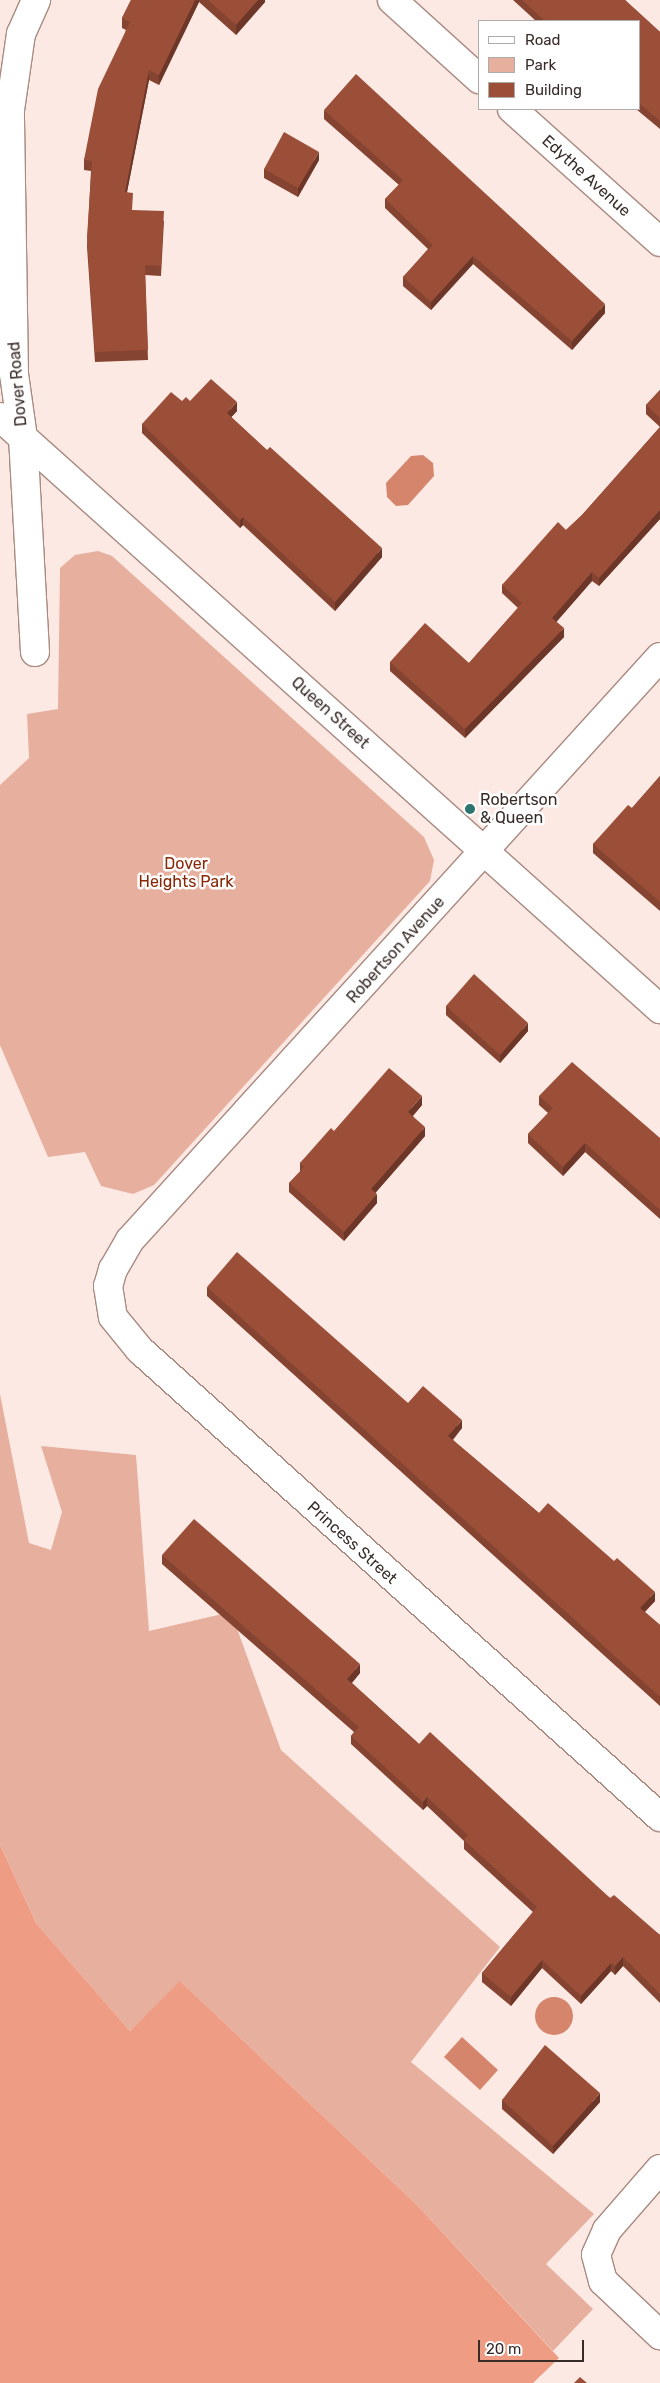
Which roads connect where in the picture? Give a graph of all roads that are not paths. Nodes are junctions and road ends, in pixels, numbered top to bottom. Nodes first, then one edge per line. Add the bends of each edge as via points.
1 (36, 0) edge
2 (392, 0) edge
3 (478, 78) edge
4 (513, 110) edge
5 (660, 242) edge
6 (0, 417) edge
7 (23, 438) junction
8 (35, 652) dead end
9 (660, 657) edge
10 (485, 851) junction
11 (660, 1009) edge
12 (130, 1240) joint
13 (660, 1817) edge
14 (660, 2169) edge
15 (660, 2335) edge

1 - 7 street, Dover Road via 21,34 10,110 14,374
2 - 3 street
4 - 5 street, Edythe Avenue
6 - 7 street, Queen Street
7 - 8 street, Dover Road
7 - 10 street, Queen Street
9 - 10 street, Robertson Avenue
10 - 11 street, Queen Street
10 - 12 street, Robertson Avenue
12 - 13 street, Princess Street via 112,1268 108,1286 113,1317 121,1331 196,1404
14 - 15 street via 606,2230 596,2255 603,2281

